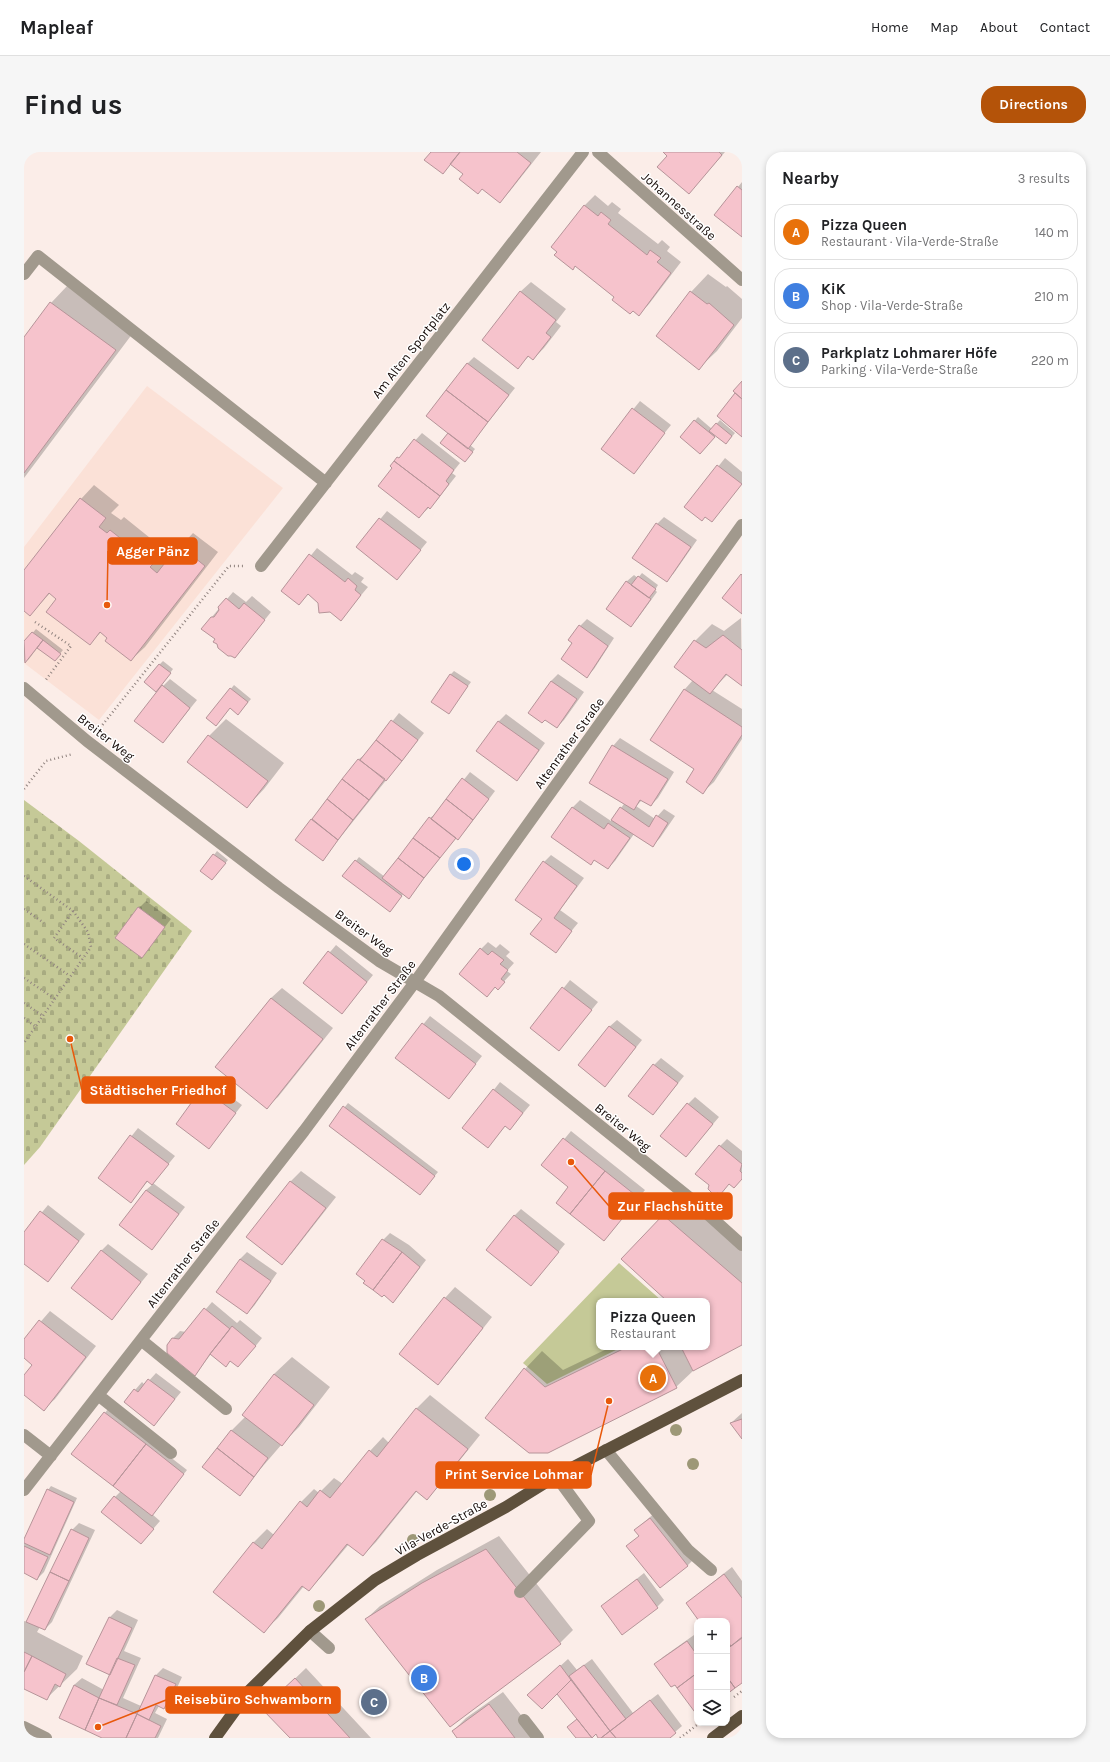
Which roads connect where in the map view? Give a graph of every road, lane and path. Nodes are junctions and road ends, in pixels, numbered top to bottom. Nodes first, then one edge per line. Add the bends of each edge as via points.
1 (583, 152) edge
2 (598, 152) edge
3 (24, 274) edge
4 (742, 280) edge
5 (326, 483) junction
6 (742, 525) edge
7 (261, 566) joint
8 (35, 622) dead end
9 (24, 688) edge
10 (34, 696) junction
11 (87, 741) junction
12 (24, 789) edge
13 (24, 876) edge
14 (24, 909) edge
15 (72, 911) junction
16 (44, 923) dead end
17 (24, 944) edge
18 (83, 958) junction
19 (70, 976) junction
20 (24, 978) edge
21 (415, 982) junction
22 (55, 999) junction
23 (24, 1003) edge
24 (43, 1016) junction
25 (24, 1018) edge
26 (36, 1027) junction
27 (24, 1043) edge
28 (742, 1245) edge
29 (141, 1340) junction
30 (742, 1380) edge
31 (98, 1395) junction
32 (226, 1409) dead end
33 (24, 1435) edge
34 (606, 1450) junction
35 (171, 1453) dead end
36 (51, 1456) junction
37 (556, 1476) junction
38 (24, 1490) edge
39 (711, 1570) dead end
40 (520, 1592) dead end
41 (310, 1631) junction
42 (329, 1648) dead end
43 (742, 1716) edge
44 (524, 1720) dead end
45 (696, 1726) edge
46 (24, 1727) edge
47 (46, 1738) edge
48 (215, 1738) edge
49 (538, 1738) edge
50 (680, 1738) edge
51 (713, 1738) edge

1 - 5 street, Am Alten Sportplatz
2 - 4 street, Johannesstraße
3 - 5 street via 38,256
5 - 7 street, Am Alten Sportplatz
6 - 21 street, Altenrather Straße
7 - 11 path via 229,566 103,726
8 - 10 path via 71,646
9 - 10 street, Breiter Weg
10 - 11 street, Breiter Weg
11 - 12 path via 78,753 46,761
11 - 21 street, Breiter Weg via 373,957
13 - 15 path
14 - 16 path
15 - 18 path via 88,932 91,947
15 - 18 path via 54,938
17 - 19 path
18 - 19 path
19 - 22 path
20 - 22 path
21 - 28 street, Breiter Weg via 439,996 691,1199
21 - 29 street, Altenrather Straße via 304,1131
22 - 24 path
23 - 24 path
24 - 26 path
25 - 26 path
26 - 27 path
29 - 31 street, Altenrather Straße
29 - 32 street
30 - 34 main road, Vila-Verde-Straße
31 - 35 street
31 - 36 street, Altenrather Straße
33 - 36 street
34 - 37 main road, Vila-Verde-Straße
34 - 39 street via 688,1550
36 - 38 street, Altenrather Straße
37 - 40 street via 589,1521
37 - 41 main road, Vila-Verde-Straße via 375,1580
41 - 42 street
41 - 48 main road, Vila-Verde-Straße via 249,1690
43 - 51 main road
44 - 49 street
45 - 50 path
46 - 47 street

